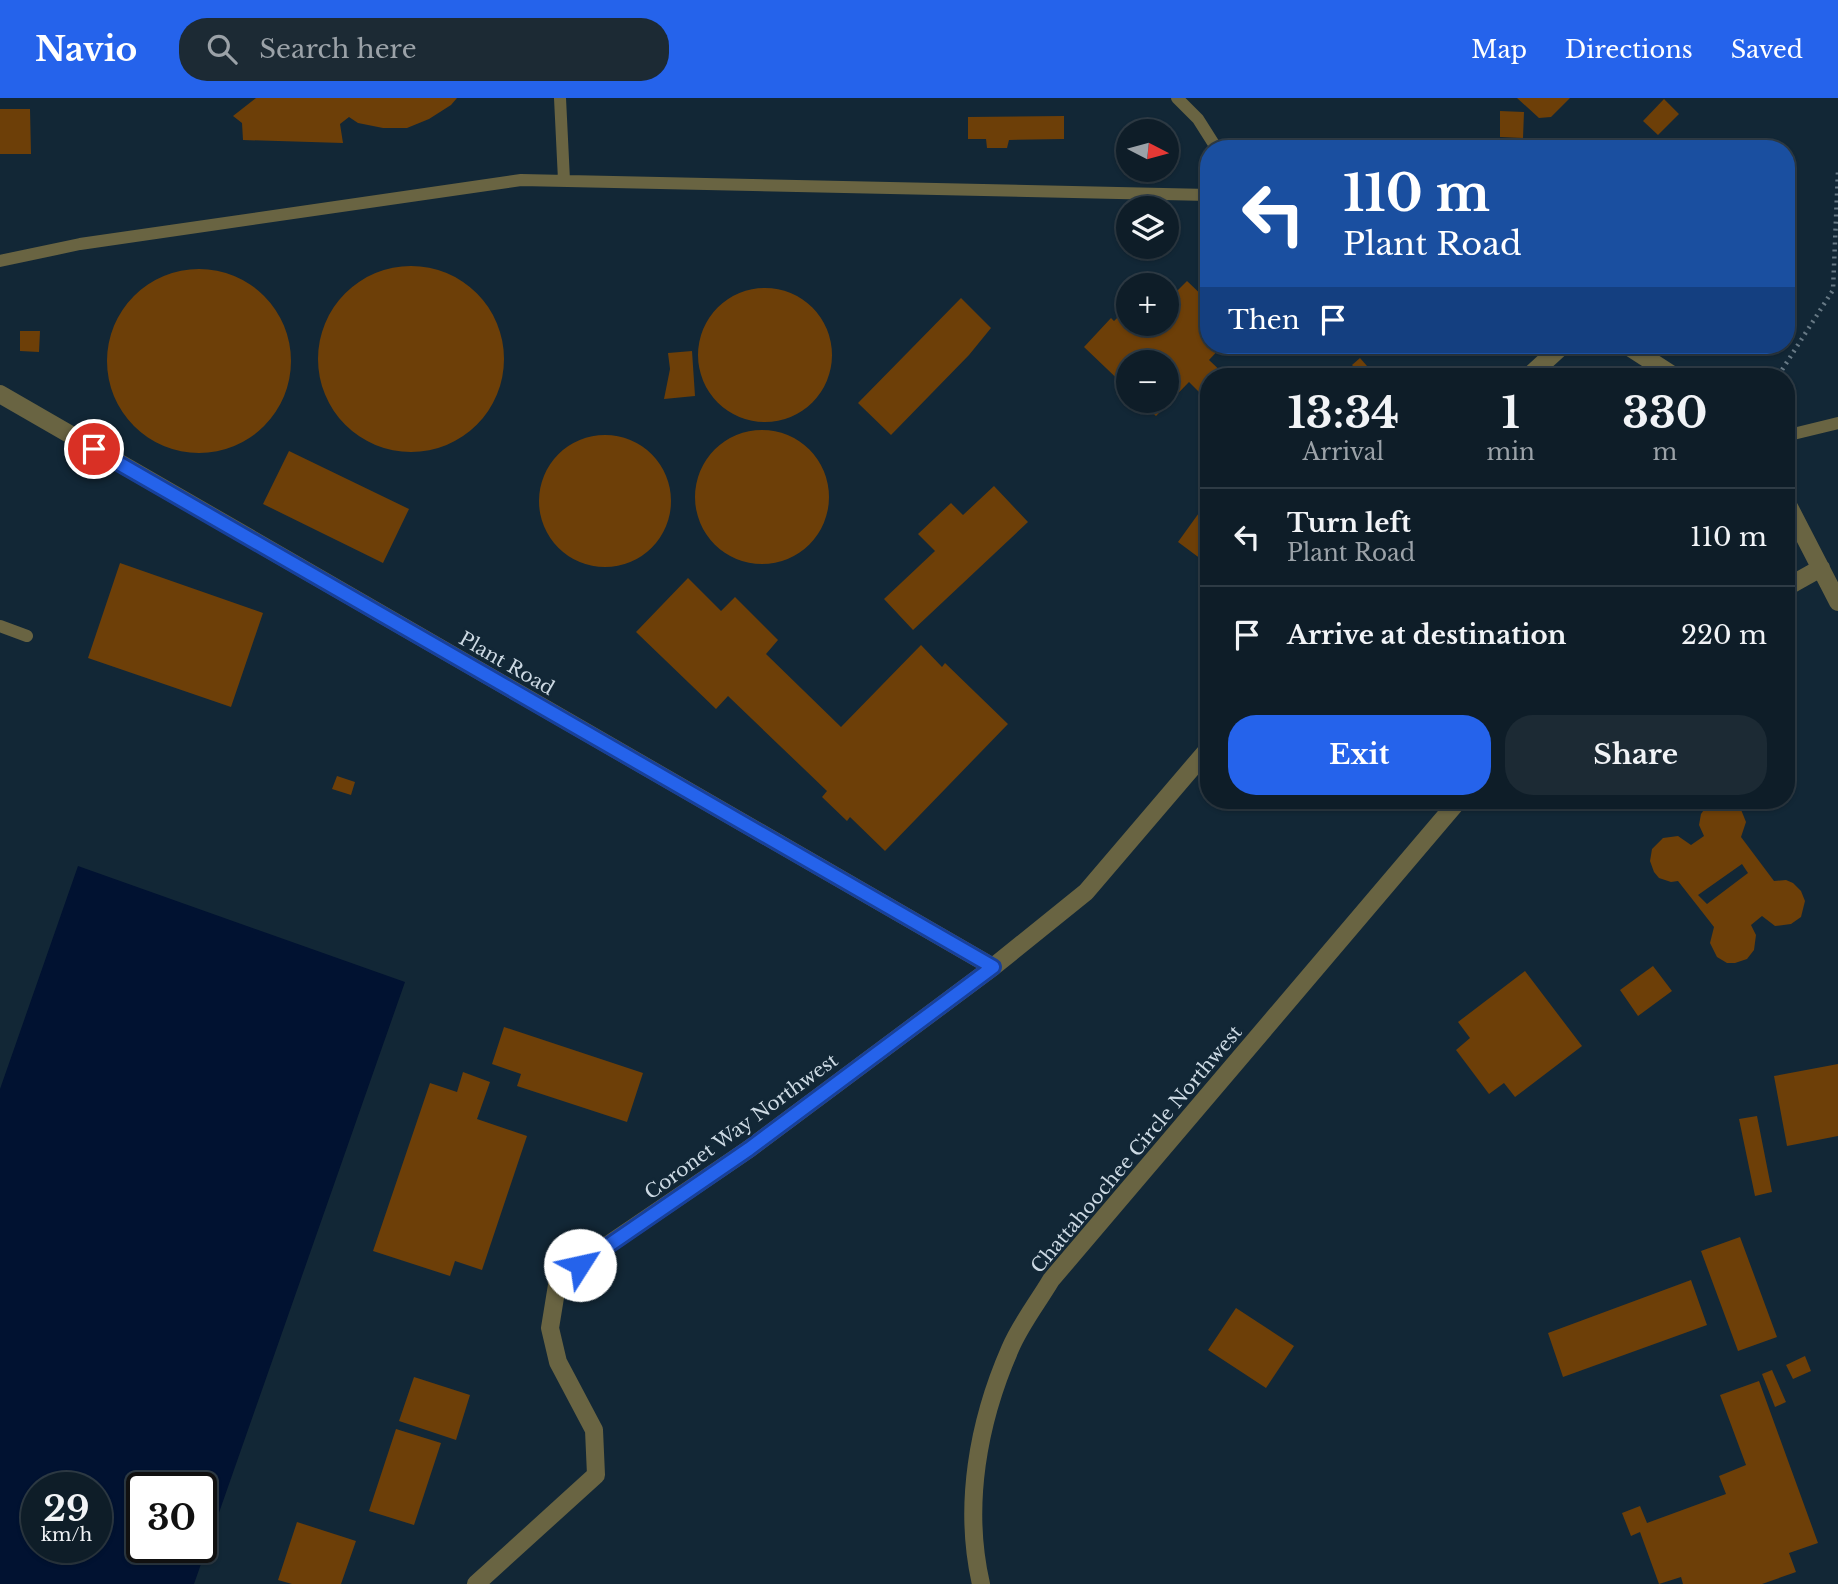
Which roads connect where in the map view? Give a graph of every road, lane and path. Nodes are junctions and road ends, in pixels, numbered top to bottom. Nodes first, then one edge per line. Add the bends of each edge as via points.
1 (560, 98) edge
2 (1177, 98) edge
3 (1211, 140) edge
4 (1838, 171) edge
5 (564, 180) junction
6 (1200, 195) edge
7 (0, 261) edge
8 (1795, 349) edge
9 (1553, 354) edge
10 (1640, 354) edge
11 (1538, 368) edge
12 (1662, 368) edge
13 (0, 394) edge
14 (1838, 423) edge
15 (1795, 434) edge
16 (1795, 518) edge
17 (1821, 568) junction
18 (1795, 583) edge
19 (1838, 601) edge
20 (0, 626) edge
21 (27, 636) dead end
22 (1200, 759) edge
23 (1451, 809) edge
24 (993, 967) junction
25 (476, 1584) edge
26 (981, 1584) edge

1 - 5 lane
2 - 3 lane
4 - 8 path via 1832,290
5 - 6 lane
5 - 7 lane via 521,180 80,244
9 - 11 street
10 - 12 street
13 - 24 street, Plant Road
14 - 15 lane
16 - 17 street
17 - 18 street
17 - 19 street
20 - 21 lane
22 - 24 street, Coronet Way Northwest via 1086,892
23 - 26 street, Chattahoochee Circle Northwest via 1051,1280 1010,1347 984,1421 974,1492
24 - 25 street, Coronet Way Northwest via 749,1149 558,1279 550,1328 558,1362 594,1430 596,1475

